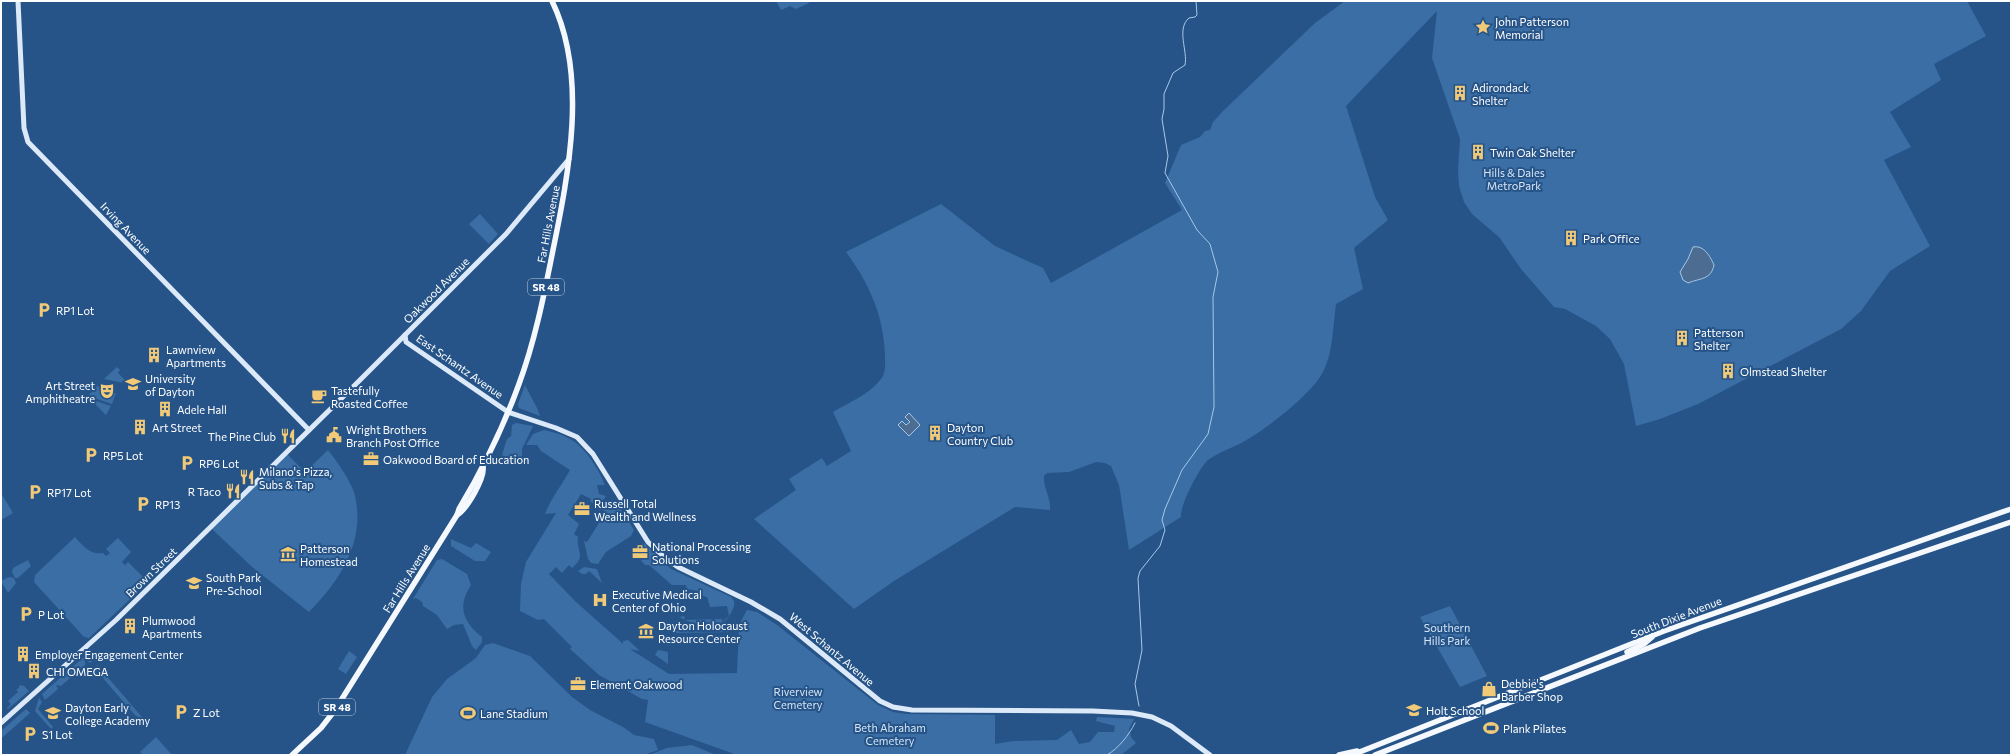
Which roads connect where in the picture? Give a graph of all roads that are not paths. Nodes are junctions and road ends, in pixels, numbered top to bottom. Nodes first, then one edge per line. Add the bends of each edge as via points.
1 (18, 1) edge
2 (552, 1) edge
3 (570, 158) junction
4 (404, 335) junction
5 (508, 412) junction
6 (309, 430) junction
7 (2011, 509) edge
8 (2002, 512) junction
9 (2011, 515) edge
10 (2011, 522) edge
11 (1, 723) edge
12 (1361, 750) junction
13 (292, 755) edge
14 (1210, 755) edge
15 (1339, 755) edge
16 (1352, 755) edge
17 (1375, 755) edge

1 - 6 street, Irving Avenue via 24,128 28,142
2 - 3 main road, Far Hills Avenue / SR 48 via 565,32 570,58
3 - 4 street, Oakwood Avenue via 506,234
3 - 5 main road, Far Hills Avenue / SR 48 via 540,316
4 - 5 street, East Schantz Avenue via 406,342
4 - 6 street, Oakwood Avenue
5 - 13 main road, Far Hills Avenue / SR 48 via 458,515 328,720
5 - 14 street, West Schantz Avenue via 577,438 593,454 648,542 665,558 780,619 884,703 912,710 1132,713 1152,717 1170,726
6 - 11 street, Brown Street via 112,624
7 - 8 main road, South Dixie Avenue
8 - 9 main road
8 - 12 main road, South Dixie Avenue via 1654,636 1629,651 1608,659 1594,660
10 - 17 main road, South Dixie Avenue via 1700,628
12 - 15 main road
12 - 16 main road

